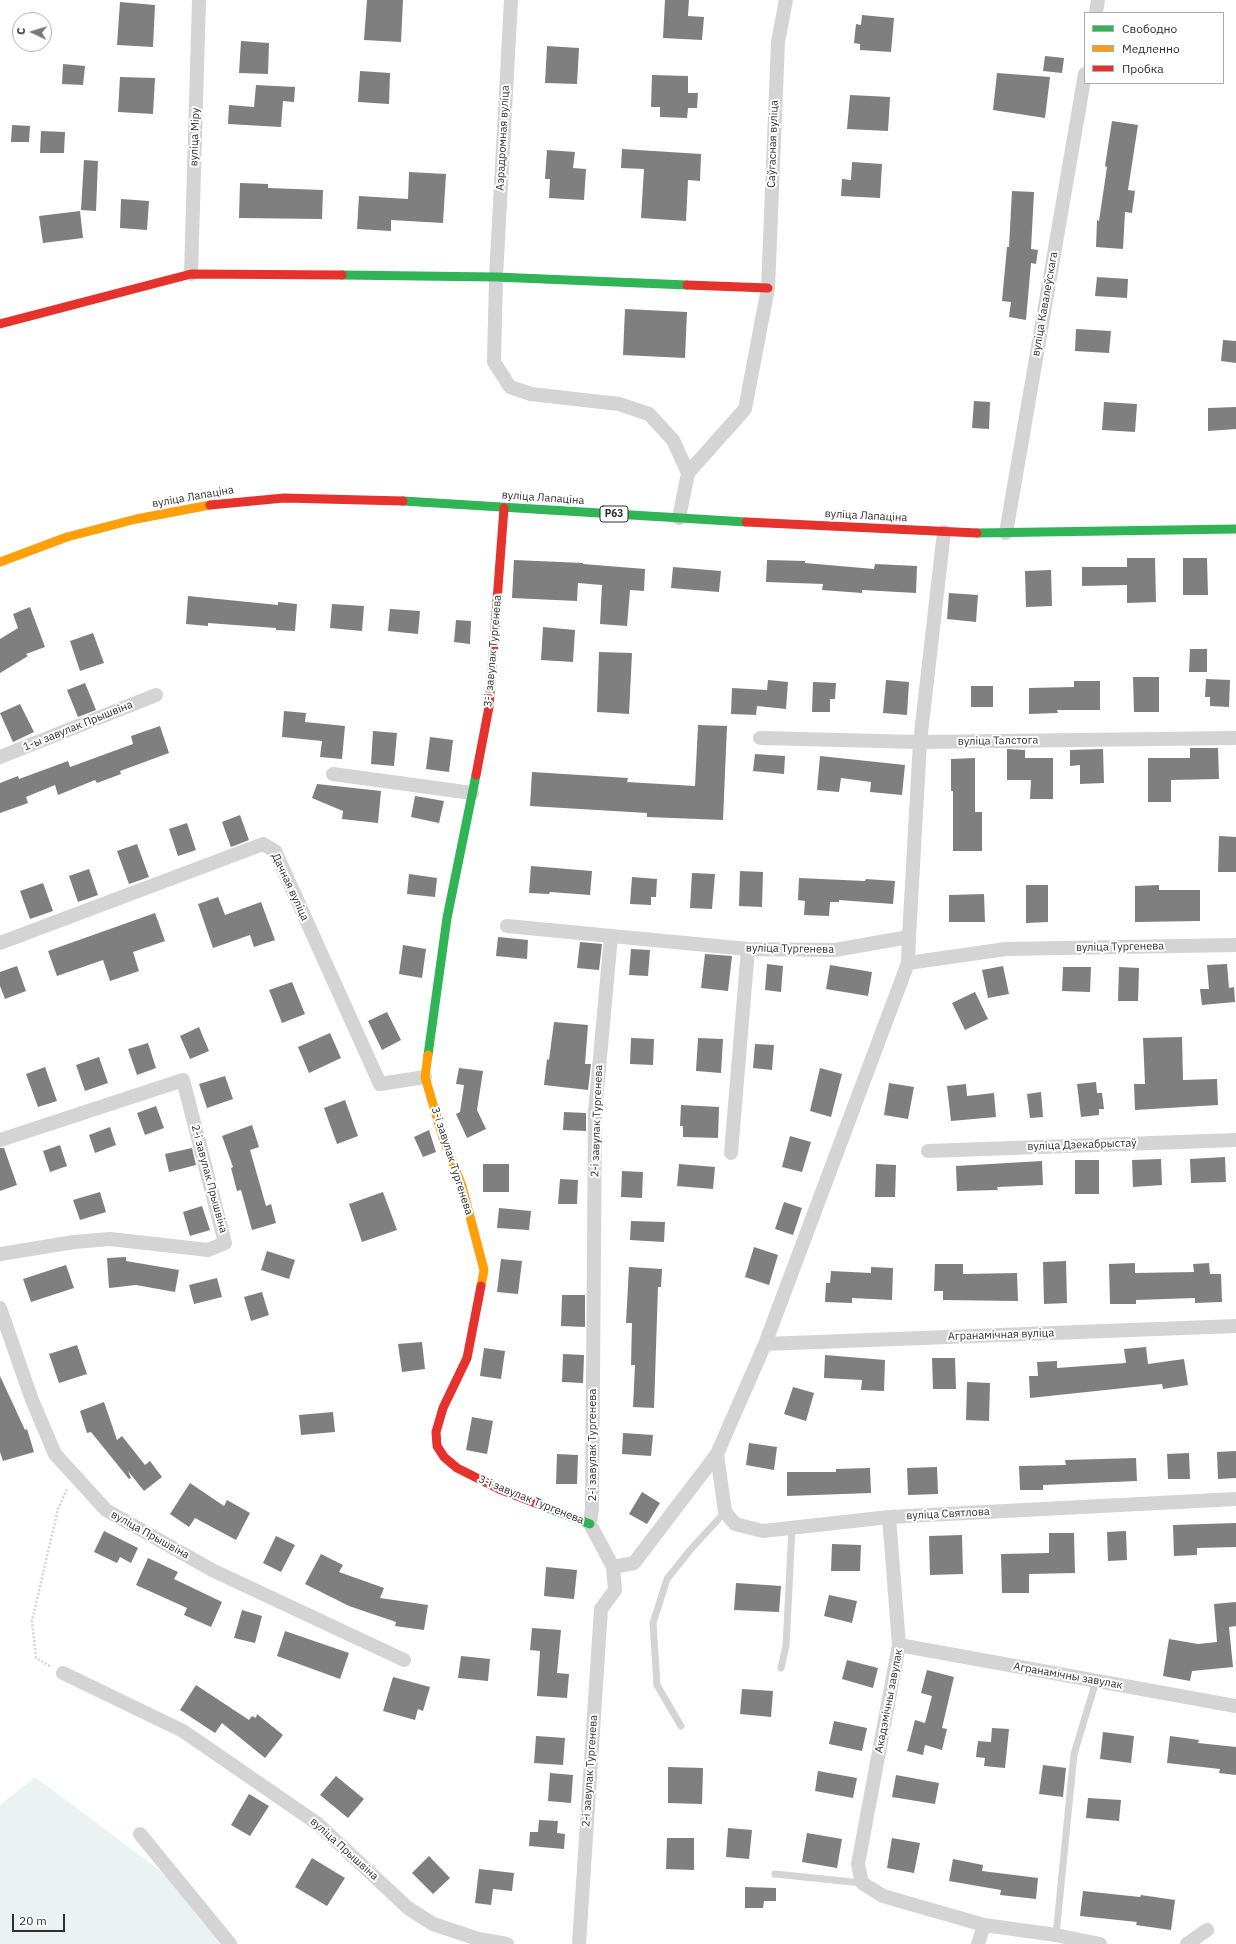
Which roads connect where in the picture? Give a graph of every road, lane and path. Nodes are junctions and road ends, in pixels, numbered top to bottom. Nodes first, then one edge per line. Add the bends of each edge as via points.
1 (199, 0) edge
2 (511, 0) edge
3 (786, 0) edge
4 (1098, 0) edge
5 (1096, 12) edge
6 (1084, 80) edge
7 (191, 274) junction
8 (496, 277) junction
9 (768, 288) junction
10 (0, 324) edge
11 (688, 473) junction
12 (504, 508) junction
13 (679, 518) junction
14 (1236, 530) edge
15 (944, 532) junction
16 (1006, 533) junction
17 (0, 562) edge
18 (156, 695) dead end
19 (760, 738) dead end
20 (1236, 738) edge
21 (920, 742) junction
22 (0, 757) edge
23 (333, 774) dead end
24 (472, 794) junction
25 (507, 926) dead end
26 (611, 936) junction
27 (909, 937) junction
28 (0, 943) edge
29 (1236, 944) edge
30 (748, 949) junction
31 (908, 963) junction
32 (425, 1078) junction
33 (0, 1140) edge
34 (1236, 1140) edge
35 (928, 1151) dead end
36 (731, 1153) dead end
37 (0, 1254) edge
38 (0, 1308) edge
39 (1236, 1326) edge
40 (765, 1344) junction
41 (717, 1454) junction
42 (74, 1475) junction
43 (1236, 1500) edge
44 (725, 1512) junction
45 (889, 1517) junction
46 (590, 1524) junction
47 (792, 1527) junction
48 (613, 1567) junction
49 (899, 1645) junction
50 (404, 1660) dead end
51 (780, 1668) dead end
52 (63, 1673) joint
53 (1096, 1682) junction
54 (1236, 1706) edge
55 (681, 1726) dead end
56 (140, 1834) dead end
57 (775, 1874) dead end
58 (862, 1883) junction
59 (984, 1925) junction
60 (1207, 1930) dead end
61 (1056, 1935) junction
62 (230, 1944) edge
63 (508, 1944) edge
64 (579, 1944) edge
65 (978, 1944) edge
66 (1100, 1944) edge
67 (1187, 1944) edge

1 - 7 street, вуліца Міру
2 - 8 street, Аэрадромная вуліца
3 - 9 street, Саўгасная вуліца via 778,42
4 - 5 street
6 - 16 street, вуліца Кавалеўскага
7 - 8 street
7 - 10 street
8 - 9 street
8 - 11 street, Аэрадромная вуліца via 494,362 510,387 531,394 619,404 649,414 673,440
9 - 11 street, Саўгасная вуліца via 745,409
11 - 13 street
12 - 13 street, вуліца Лапаціна / Р63
12 - 17 street, вуліца Лапаціна / Р63 via 382,500 292,498 219,503 136,519 83,533
12 - 24 street, 3-і завулак Тургенева via 489,707
13 - 15 street, вуліца Лапаціна / Р63
14 - 16 street, вуліца Лапаціна / Р63
15 - 16 street, вуліца Лапаціна / Р63
15 - 21 street
18 - 22 street, 1-ы завулак Прышвіна
19 - 21 street, вуліца Талстога
20 - 21 street, вуліца Талстога
21 - 27 street
23 - 24 street
24 - 32 street, 3-і завулак Тургенева via 447,918
25 - 26 street, вуліца Тургенева
26 - 30 street, вуліца Тургенева
26 - 46 street, 2-і завулак Тургенева via 595,1112
27 - 30 street, вуліца Тургенева via 834,950
27 - 31 street
28 - 32 street, Дачная вуліца via 263,844 275,851 380,1084
29 - 31 street, вуліца Тургенева via 1006,949
30 - 36 street
31 - 40 street
32 - 46 street, 3-і завулак Тургенева via 443,1138 462,1186 484,1270 467,1358 443,1408 436,1432 437,1446 444,1457 457,1468 499,1489
33 - 37 street, 2-і завулак Прышвіна via 183,1080 225,1243 208,1250 110,1239
34 - 35 street, вуліца Дзекабрыстаў
38 - 42 street, вуліца Прышвіна via 32,1400 55,1454
39 - 40 street, Агранамічная вуліца
40 - 41 street
41 - 44 street
41 - 48 street via 634,1563
42 - 50 street, вуліца Прышвіна via 106,1510 212,1570
42 - 52 path via 58,1509 32,1621 36,1658
43 - 45 street, вуліца Святлова
44 - 47 street, вуліца Святлова via 735,1524 763,1531
44 - 55 lane via 667,1579 653,1623 657,1685
45 - 47 street, вуліца Святлова
45 - 49 street, Акадэмічны завулак
46 - 48 street, 2-і завулак Тургенева
47 - 51 lane via 786,1646
48 - 64 street, 2-і завулак Тургенева via 615,1590 601,1609
49 - 53 street, Агранамічны завулак
49 - 58 street, Акадэмічны завулак via 858,1864
52 - 63 street, вуліца Прышвіна via 183,1732 318,1824 408,1908 433,1924 478,1939
53 - 54 street, Агранамічны завулак
53 - 61 lane via 1074,1754
56 - 62 street
57 - 58 lane
58 - 59 street via 883,1896
59 - 61 street
59 - 65 street
60 - 67 street
61 - 66 street

